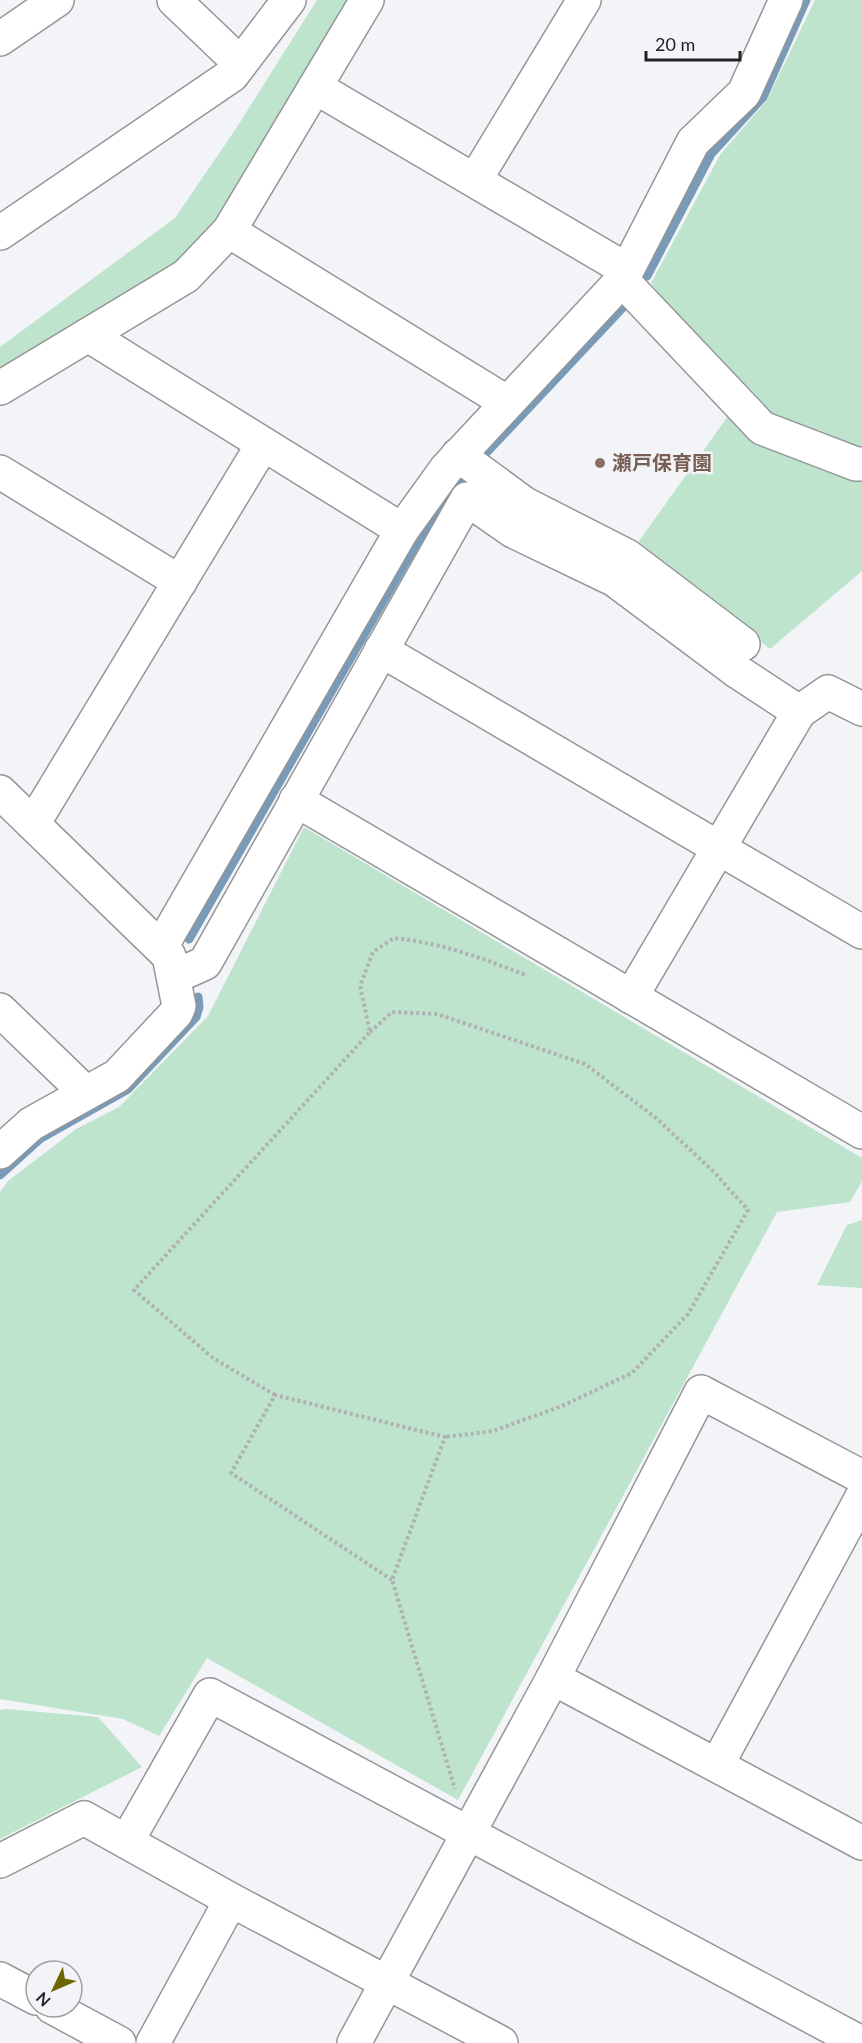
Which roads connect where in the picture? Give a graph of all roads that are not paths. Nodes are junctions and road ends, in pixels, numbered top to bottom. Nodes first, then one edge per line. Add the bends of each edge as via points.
1 (57, 0) edge
2 (174, 0) edge
3 (289, 0) edge
4 (367, 0) edge
5 (584, 0) edge
6 (786, 0) edge
7 (0, 39) edge
8 (240, 63) junction
9 (315, 87) junction
10 (475, 180) junction
11 (229, 231) junction
12 (0, 233) edge
13 (624, 275) junction
14 (88, 334) junction
15 (0, 388) edge
16 (507, 402) junction
17 (263, 444) junction
18 (458, 455) junction
19 (862, 464) edge
20 (0, 472) edge
21 (402, 530) junction
22 (180, 582) junction
23 (743, 644) dead end
24 (381, 650) junction
25 (862, 709) edge
26 (799, 712) junction
27 (0, 792) edge
28 (296, 800) junction
29 (33, 824) junction
30 (719, 848) junction
31 (862, 932) edge
32 (161, 947) junction
33 (174, 977) junction
34 (631, 997) junction
35 (0, 1010) edge
36 (86, 1094) junction
37 (862, 1132) edge
38 (0, 1152) edge
39 (862, 1477) edge
40 (862, 1497) edge
41 (553, 1678) junction
42 (717, 1765) junction
43 (468, 1833) junction
44 (127, 1841) junction
45 (862, 1843) edge
46 (0, 1861) edge
47 (231, 1900) junction
48 (0, 1979) edge
49 (387, 1981) junction
50 (24, 1992) edge
51 (74, 2019) edge
52 (118, 2043) edge
53 (153, 2043) edge
54 (354, 2043) edge
55 (501, 2043) edge
56 (861, 2043) edge

1 - 7 street
2 - 8 street
3 - 8 street
4 - 9 street
5 - 10 street
6 - 13 street via 744,93 693,142
8 - 12 street via 232,75
9 - 10 street
9 - 11 street
10 - 13 street
11 - 14 street via 186,276
11 - 16 street
13 - 16 street
13 - 19 street via 762,428
14 - 15 street
14 - 17 street
16 - 18 street
17 - 21 street
17 - 22 street
18 - 21 street
18 - 23 street via 525,504 627,556
20 - 22 street
21 - 32 street
22 - 29 street
24 - 26 street via 467,499 513,531 615,580 738,672
24 - 28 street
24 - 30 street
25 - 26 street via 828,692
26 - 30 street
27 - 29 street
28 - 33 street via 205,963
28 - 34 street
29 - 32 street
30 - 31 street
30 - 34 street
32 - 33 street via 169,956
33 - 36 street via 179,1006 176,1013 117,1076
34 - 37 street
35 - 36 street
36 - 38 street via 31,1124
39 - 41 street via 701,1392
40 - 42 street
41 - 42 street
41 - 43 street
42 - 45 street
43 - 44 street via 210,1695
43 - 49 street
43 - 56 street
44 - 46 street via 84,1818
44 - 47 street
47 - 49 street
47 - 53 street
48 - 50 street
49 - 54 street
49 - 55 street
51 - 52 street

